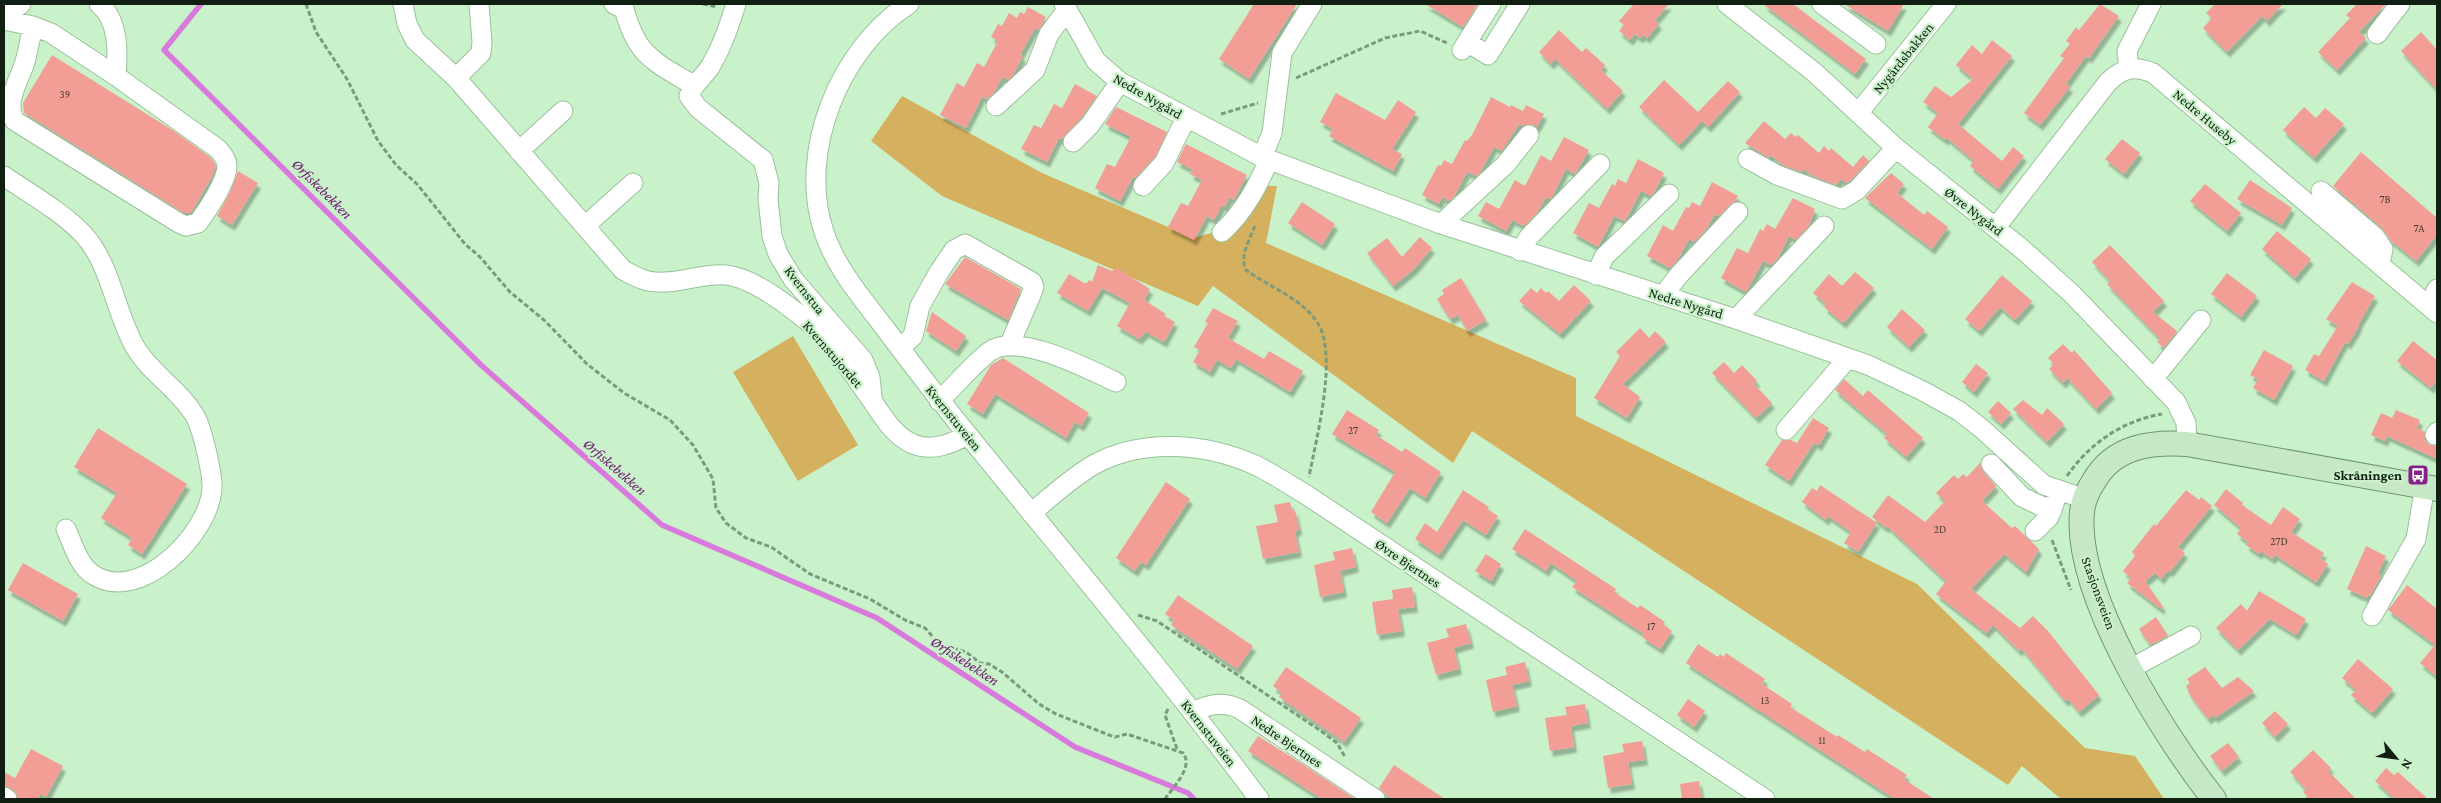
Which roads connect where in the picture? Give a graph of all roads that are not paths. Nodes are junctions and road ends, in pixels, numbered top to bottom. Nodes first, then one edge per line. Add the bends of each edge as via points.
1 (21, 4) edge
2 (99, 4) edge
3 (403, 4) edge
4 (479, 4) edge
5 (736, 4) edge
6 (909, 4) edge
7 (1312, 4) edge
8 (1491, 4) edge
9 (1520, 4) edge
10 (1727, 4) edge
11 (1822, 4) edge
12 (1946, 4) edge
13 (2152, 4) edge
14 (2400, 4) edge
15 (622, 5) edge
16 (1066, 7) edge
17 (4, 18) edge
18 (33, 26) junction
19 (2377, 34) dead end
20 (1876, 44) dead end
21 (2129, 68) junction
22 (116, 76) junction
23 (456, 78) junction
24 (1120, 82) junction
25 (693, 85) junction
26 (996, 106) dead end
27 (563, 112) dead end
28 (1859, 112) junction
29 (1186, 118) junction
30 (1529, 135) dead end
31 (1073, 142) dead end
32 (1896, 148) junction
33 (519, 151) junction
34 (1265, 158) junction
35 (1748, 159) dead end
36 (1600, 164) dead end
37 (4, 176) edge
38 (633, 183) dead end
39 (1143, 186) dead end
40 (2321, 191) dead end
41 (1669, 194) dead end
42 (1738, 212) dead end
43 (1441, 224) junction
44 (585, 226) junction
45 (1824, 226) dead end
46 (1996, 227) junction
47 (1222, 232) dead end
48 (1520, 251) junction
49 (2380, 264) junction
50 (1596, 275) junction
51 (2437, 288) edge
52 (1663, 296) junction
53 (2433, 309) edge
54 (1736, 319) junction
55 (2201, 320) dead end
56 (1008, 346) junction
57 (900, 348) junction
58 (1848, 358) junction
59 (2153, 379) junction
60 (1116, 382) dead end
61 (872, 400) junction
62 (939, 401) junction
63 (1786, 430) dead end
64 (967, 435) junction
65 (2187, 444) junction
66 (1992, 464) dead end
67 (2431, 487) edge
68 (2059, 491) junction
69 (2085, 499) junction
70 (2052, 511) junction
71 (1031, 513) junction
72 (66, 529) dead end
73 (2035, 532) dead end
74 (2372, 616) dead end
75 (2191, 636) dead end
76 (2130, 669) junction
77 (1193, 712) junction
78 (4, 797) edge
79 (7, 799) edge
80 (1259, 799) edge
81 (1375, 799) edge
82 (1765, 799) edge
83 (2214, 799) edge

1 - 17 street
2 - 22 street via 110,16 114,31
3 - 23 street, Kvernstujordet via 411,34
4 - 23 street via 481,53
5 - 25 street via 718,52 708,70
6 - 57 street, Kvernstuveien via 875,32 845,76 824,125 817,151 815,178 821,221 835,259
7 - 34 street via 1282,53 1272,133
8 - 9 street via 1465,46 1488,55
10 - 28 street, Øvre Nygård
11 - 20 street
12 - 28 street, Nygårdsbakken
13 - 21 street via 2127,51
14 - 19 street
15 - 25 street via 636,42 646,56
16 - 24 street, Nedre Nygård via 1096,61
16 - 26 street via 1049,34 1035,70
17 - 18 street
18 - 22 street via 51,33
18 - 22 street via 12,100 15,122 179,223 186,226 198,223 226,174 226,160 218,149
21 - 46 street via 2118,72 2108,82
21 - 49 street, Nedre Huseby via 2153,73
23 - 33 street, Kvernstujordet
24 - 29 street, Nedre Nygård
24 - 31 street via 1090,125
25 - 61 street, Kvernstua via 689,96 698,108 763,160 769,183 772,236 778,254 793,279 863,360 870,377
27 - 33 street
28 - 32 street, Øvre Nygård
29 - 34 street, Nedre Nygård
29 - 39 street via 1164,163
30 - 43 street via 1506,164
32 - 35 street via 1857,190 1842,198 1777,175
32 - 46 street, Øvre Nygård
33 - 44 street, Kvernstujordet
34 - 43 street, Nedre Nygård
34 - 47 street via 1253,192 1237,218
36 - 48 street via 1529,237
37 - 72 street via 71,224 91,245 136,348 196,417 211,472 210,502 194,534 155,570 137,580 118,584 93,575 81,562
38 - 44 street
40 - 49 street via 2375,237 2383,249
41 - 50 street via 1604,257
42 - 52 street
43 - 48 street, Nedre Nygård
44 - 61 street, Kvernstujordet via 623,270 647,281 672,282 729,275 774,296 813,326 849,367
45 - 54 street
46 - 59 street, Øvre Nygård via 2071,294
48 - 50 street, Nedre Nygård
49 - 53 street, Nedre Huseby
50 - 52 street, Nedre Nygård
51 - 53 street
52 - 54 street, Nedre Nygård
54 - 58 street, Nedre Nygård
55 - 59 street
56 - 57 street via 1034,286 965,244 954,250 939,272 920,306 912,336
56 - 60 street via 1033,348
56 - 62 street via 989,352
57 - 62 street, Kvernstuveien
58 - 63 street
58 - 68 street, Nedre Nygård via 1923,391 1959,411 2038,481
59 - 65 street, Øvre Nygård via 2182,412
61 - 64 street, Kvernstua via 890,426 912,444 936,447
62 - 64 street, Kvernstuveien
64 - 71 street, Kvernstuveien
65 - 67 main road, Stasjonsveien
65 - 69 main road, Stasjonsveien via 2156,444 2126,451 2105,466
66 - 70 street via 2022,497
67 - 74 street via 2416,539
68 - 69 street, Nedre Nygård
68 - 70 street
69 - 76 main road, Stasjonsveien via 2082,526 2086,563 2100,604
70 - 73 street
71 - 77 street, Kvernstuveien
71 - 82 street, Øvre Bjertnes via 1096,464 1113,456 1149,448 1194,448 1217,452 1256,466 1301,492
75 - 76 street
76 - 83 main road, Stasjonsveien via 2165,730
77 - 80 street, Kvernstuveien
77 - 81 street, Nedre Bjertnes via 1218,703 1230,705
78 - 79 street

